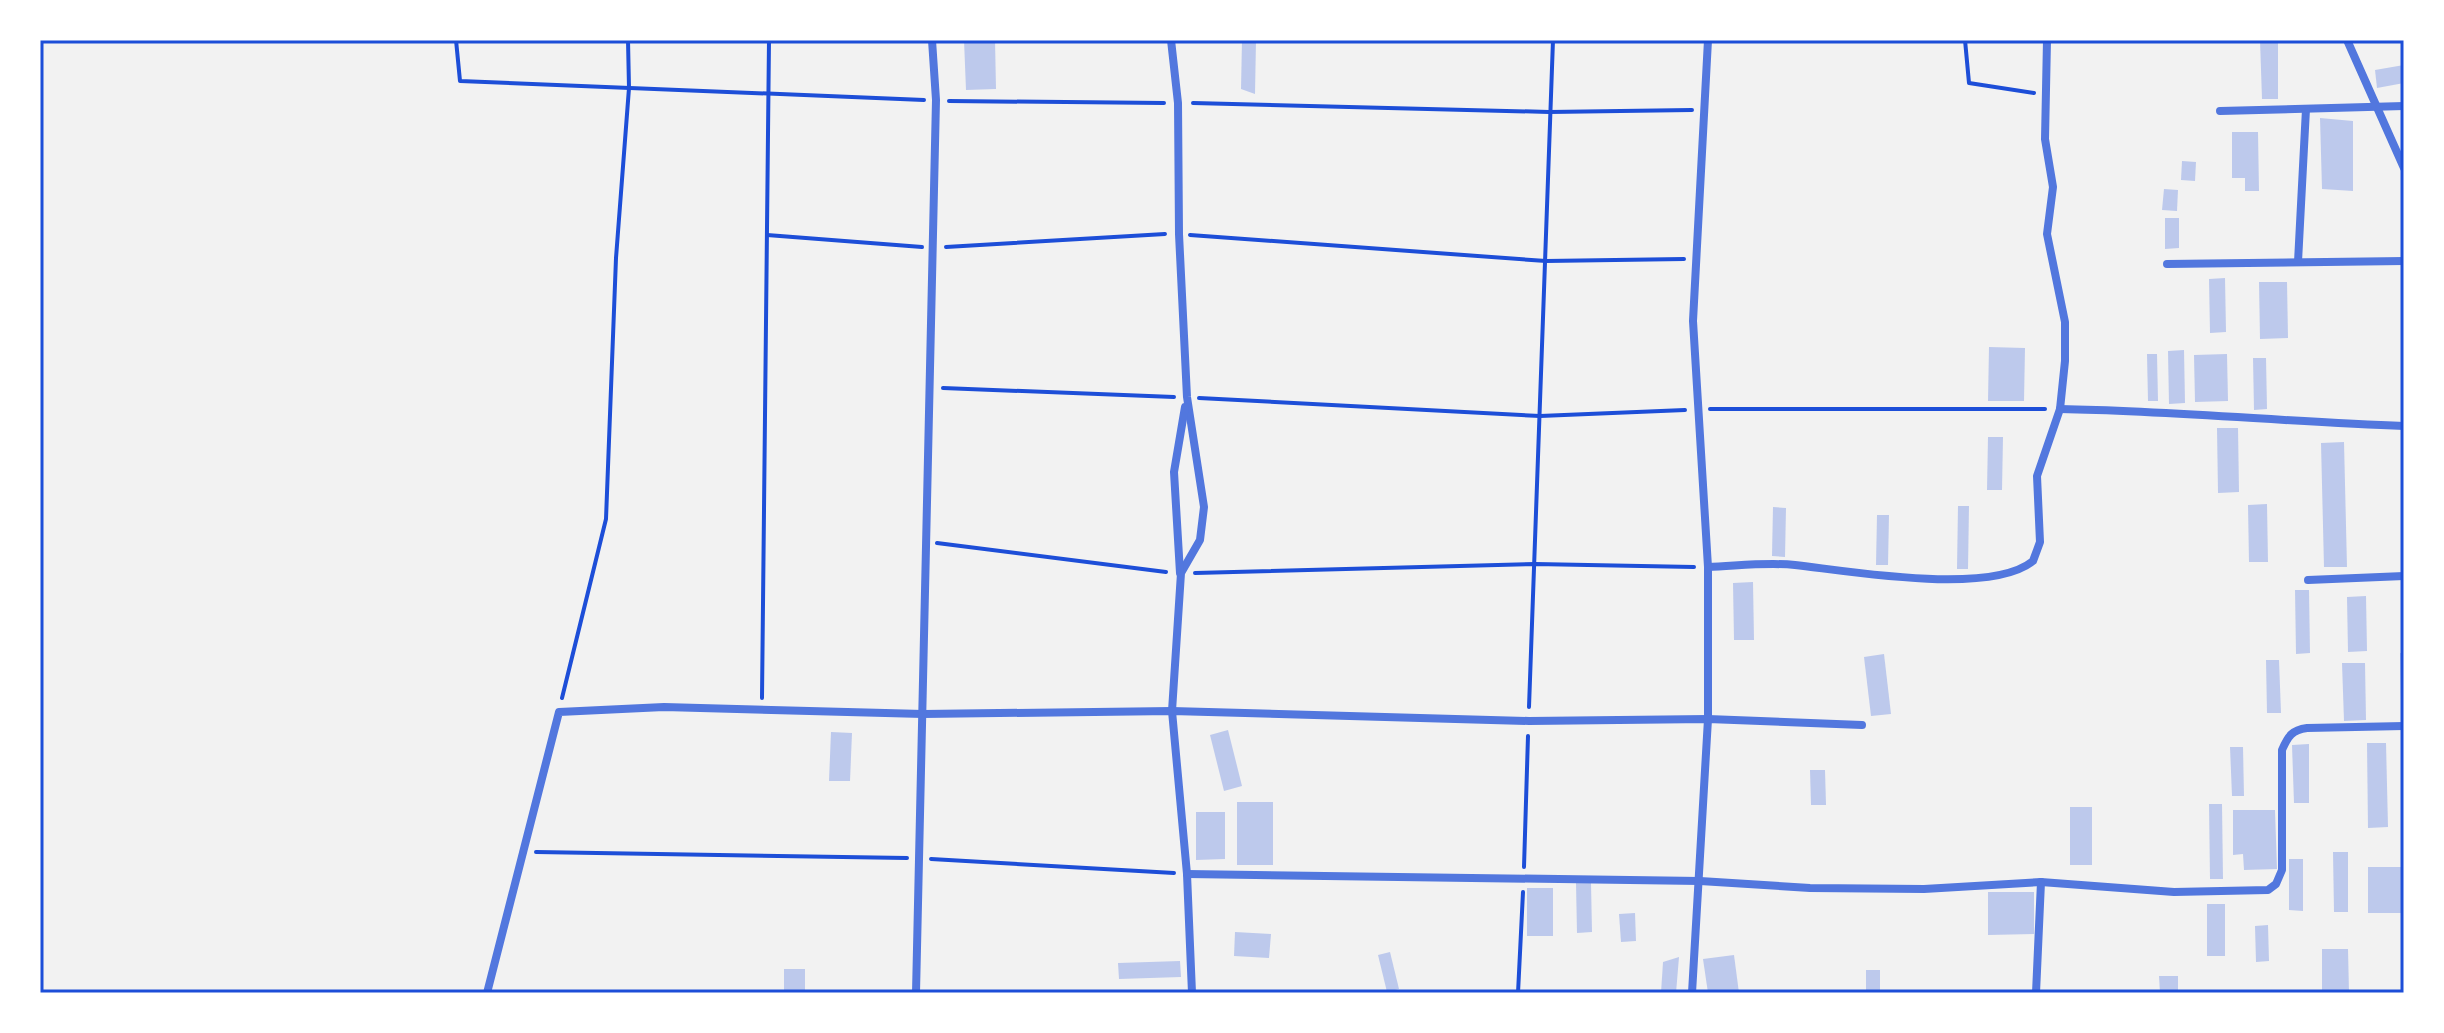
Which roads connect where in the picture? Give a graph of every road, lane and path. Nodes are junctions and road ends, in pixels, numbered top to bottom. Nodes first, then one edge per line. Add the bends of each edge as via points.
1 (456, 40) edge
2 (628, 40) edge
3 (769, 40) edge
4 (932, 40) edge
5 (1171, 40) edge
6 (1553, 40) edge
7 (1708, 40) edge
8 (1965, 40) edge
9 (2047, 40) edge
10 (2347, 40) edge
11 (629, 88) junction
12 (2043, 95) junction
13 (767, 96) junction
14 (936, 100) junction
15 (1178, 103) junction
16 (2404, 106) edge
17 (2380, 107) junction
18 (2306, 109) junction
19 (1706, 110) junction
20 (2220, 111) dead end
21 (1549, 112) junction
22 (2404, 168) edge
23 (1179, 234) junction
24 (767, 235) junction
25 (932, 247) junction
26 (1695, 259) junction
27 (1546, 261) junction
28 (2404, 261) edge
29 (2298, 262) junction
30 (2167, 264) dead end
31 (928, 387) junction
32 (1187, 397) junction
33 (1698, 409) junction
34 (2060, 409) junction
35 (1540, 416) junction
36 (2404, 426) edge
37 (925, 542) junction
38 (1535, 564) junction
39 (1708, 567) junction
40 (1181, 573) junction
41 (2404, 576) edge
42 (2308, 580) dead end
43 (762, 708) junction
44 (1172, 711) junction
45 (559, 712) junction
46 (923, 714) junction
47 (1708, 719) junction
48 (1529, 721) junction
49 (1862, 725) dead end
50 (2404, 726) edge
51 (525, 852) junction
52 (918, 858) junction
53 (1187, 874) junction
54 (1523, 879) junction
55 (1700, 881) junction
56 (2041, 882) junction
57 (487, 993) edge
58 (916, 993) edge
59 (1192, 993) edge
60 (1518, 993) edge
61 (1692, 993) edge
62 (2036, 993) edge

1 - 11 path via 460,81
2 - 11 path
3 - 13 path
4 - 14 street
5 - 15 street
6 - 21 path
7 - 19 street
8 - 12 path via 1969,83
9 - 12 street
10 - 17 street
11 - 13 path
11 - 45 path via 606,519
12 - 34 street via 2053,187 2047,234 2065,322
13 - 14 path
13 - 24 path
14 - 15 path
14 - 25 street
15 - 21 path
15 - 23 street
16 - 17 street
17 - 18 street
17 - 22 street
18 - 20 street
18 - 29 street
19 - 21 path
19 - 26 street
21 - 27 path
23 - 25 path
23 - 27 path
23 - 32 street
24 - 25 path
24 - 43 path
25 - 31 street
26 - 27 path
26 - 33 street
27 - 35 path
28 - 29 street
29 - 30 street
31 - 32 path
31 - 37 street
32 - 35 path
32 - 40 street via 1174,472
32 - 40 street via 1203,524
33 - 34 path
33 - 35 path
33 - 39 street
34 - 36 street
34 - 39 street via 2037,476 2040,542 2028,566 1969,578 1859,576 1770,564
35 - 38 path
37 - 40 path
37 - 46 street
38 - 39 path
38 - 40 path
38 - 48 path
39 - 47 street
40 - 44 street
41 - 42 street
43 - 45 street
43 - 46 street
44 - 46 street
44 - 48 street
44 - 53 street
45 - 51 street
46 - 52 street
47 - 48 street
47 - 49 street
47 - 55 street
48 - 54 path
50 - 56 street via 2307,728 2288,737 2282,750 2282,870 2268,890 2174,892
51 - 52 path
51 - 57 street
52 - 53 path
52 - 58 street
53 - 54 street
53 - 59 street
54 - 55 street
54 - 60 path
55 - 56 street via 1924,889
55 - 61 street
56 - 62 street

